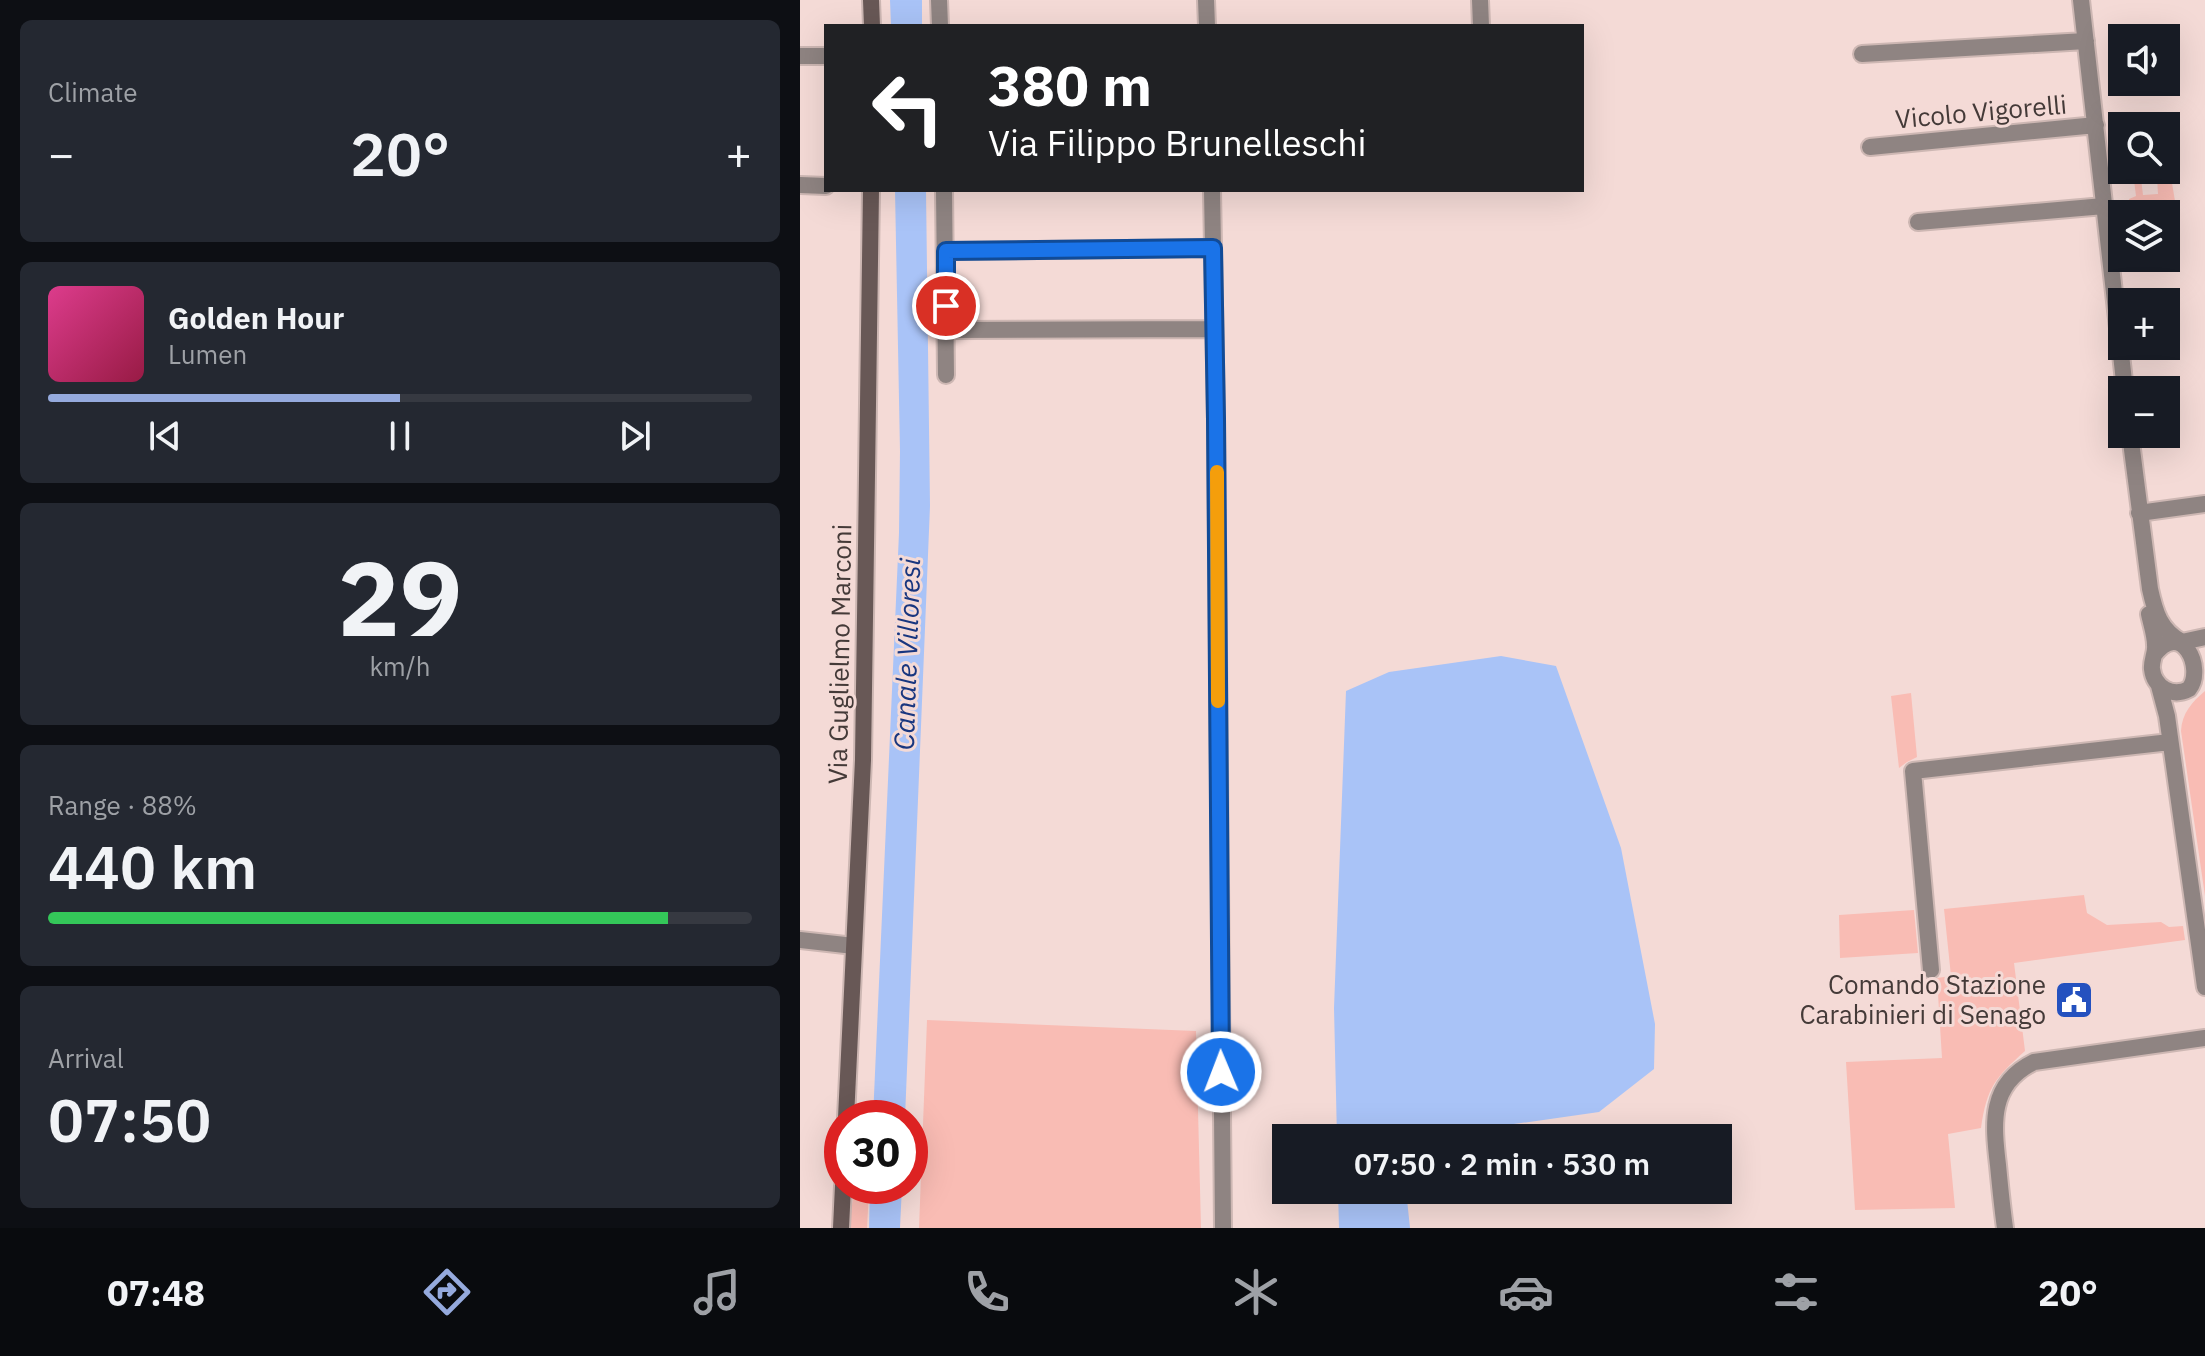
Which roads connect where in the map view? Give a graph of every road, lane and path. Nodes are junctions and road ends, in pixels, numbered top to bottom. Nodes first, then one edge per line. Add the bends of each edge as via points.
1 (871, 0) edge
2 (939, 0) edge
3 (1206, 0) edge
4 (1480, 0) edge
5 (2081, 0) edge
6 (872, 24) edge
7 (940, 24) edge
8 (1207, 24) edge
9 (1481, 24) edge
10 (2086, 41) junction
11 (1862, 54) dead end
12 (800, 56) edge
13 (824, 56) edge
14 (2096, 125) junction
15 (1870, 147) dead end
16 (800, 185) edge
17 (824, 186) edge
18 (871, 192) edge
19 (944, 192) edge
20 (1212, 192) edge
21 (2104, 206) junction
22 (1918, 222) dead end
23 (1213, 248) junction
24 (946, 251) junction
25 (1214, 329) junction
26 (947, 330) junction
27 (946, 375) dead end
28 (2123, 376) edge
29 (2132, 448) edge
30 (2205, 504) edge
31 (2139, 513) junction
32 (2150, 589) junction
33 (2205, 637) edge
34 (2182, 642) junction
35 (2154, 655) junction
36 (2203, 663) edge
37 (2159, 686) junction
38 (2191, 688) junction
39 (2169, 735) junction
40 (800, 940) edge
41 (854, 946) junction
42 (1931, 970) dead end
43 (2205, 987) edge
44 (2205, 1038) edge
45 (847, 1100) edge
46 (842, 1204) edge
47 (841, 1228) edge
48 (1223, 1228) edge
49 (2005, 1228) edge

1 - 6 street
2 - 7 street
3 - 8 street
4 - 9 street
5 - 10 street
10 - 11 street
10 - 14 street
12 - 13 street
14 - 15 street, Vicolo Vigorelli
14 - 21 street
16 - 17 street
18 - 41 street, Via Guglielmo Marconi via 863,760
19 - 24 street
20 - 23 street
21 - 22 street
21 - 28 street
23 - 24 street
23 - 25 street
24 - 26 street
25 - 26 street
25 - 48 street
26 - 27 street
29 - 31 street
30 - 31 street
31 - 32 street
32 - 34 street via 2160,623
32 - 35 street
33 - 34 street
34 - 35 street via 2166,644
34 - 36 street
35 - 37 street via 2152,671
36 - 38 street
37 - 38 street via 2175,692
37 - 39 street
38 - 39 street via 2176,707
39 - 42 street via 1913,771
39 - 43 street
40 - 41 street
41 - 45 street, Via Guglielmo Marconi
44 - 49 street via 2034,1062 2011,1078 2000,1094 1993,1125
46 - 47 street

